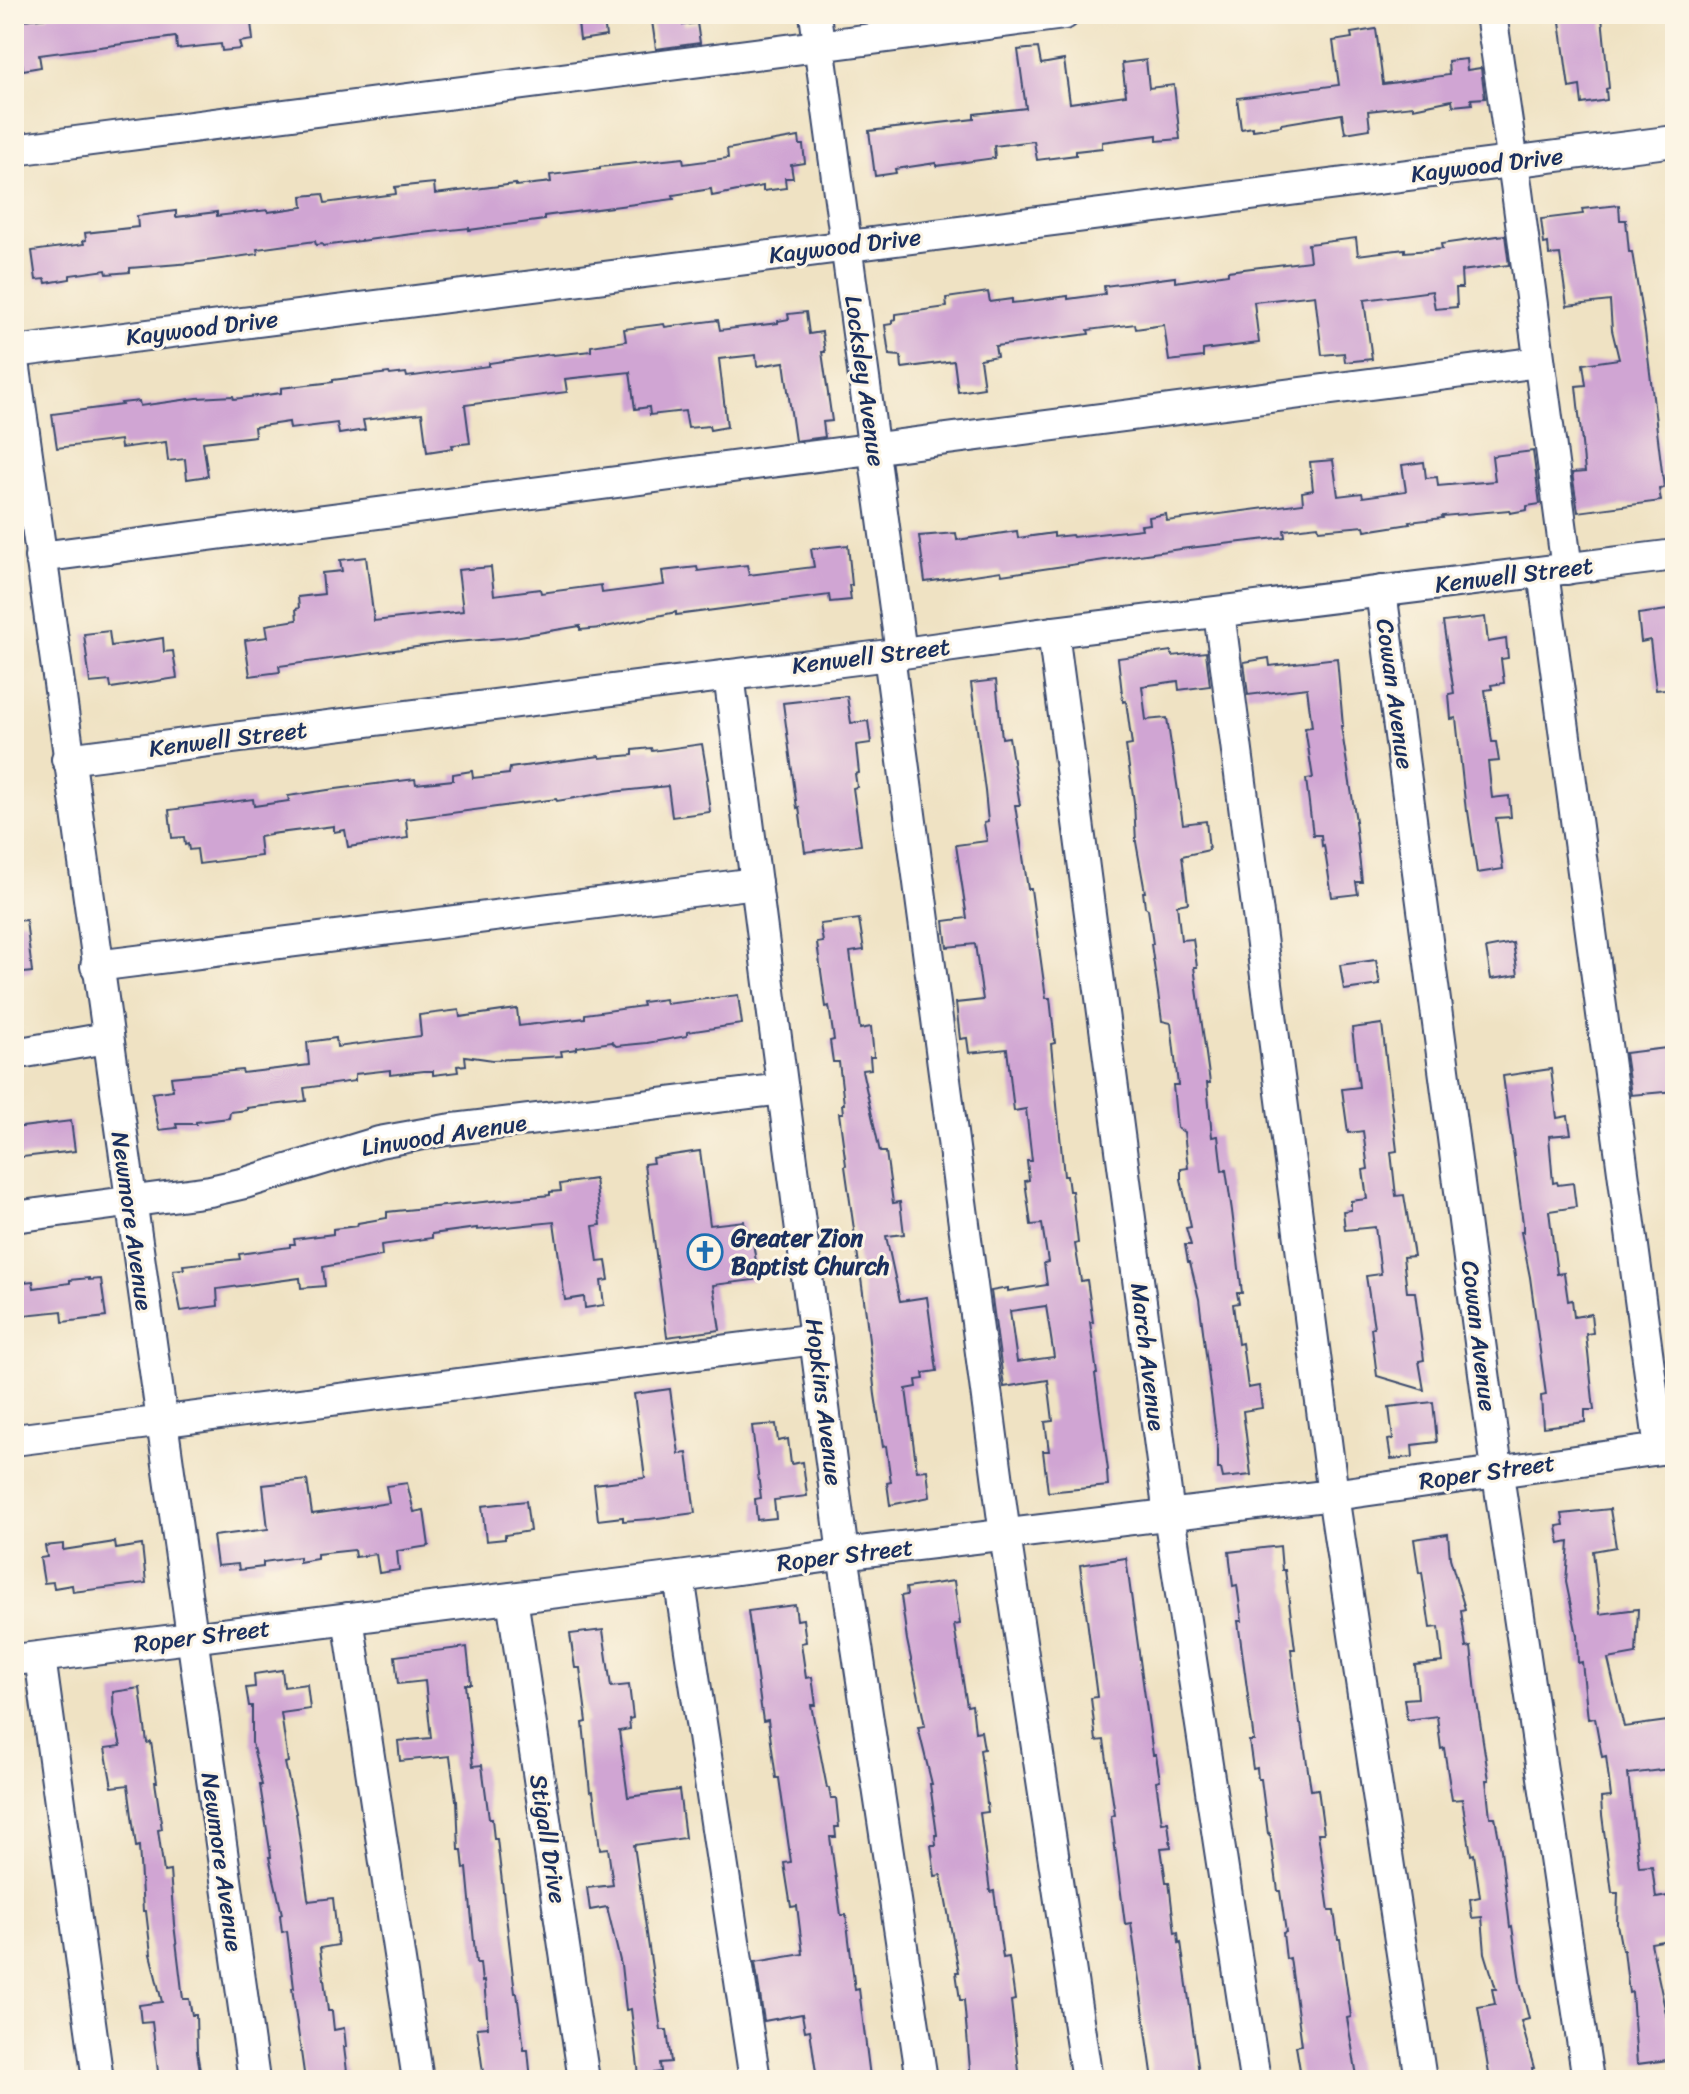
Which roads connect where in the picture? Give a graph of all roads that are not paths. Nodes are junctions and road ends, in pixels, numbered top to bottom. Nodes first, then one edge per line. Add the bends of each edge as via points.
1 (815, 14) edge
2 (1064, 14) edge
3 (1491, 14) edge
4 (819, 45) junction
5 (1675, 141) edge
6 (14, 150) edge
7 (1512, 162) junction
8 (846, 246) junction
9 (14, 352) edge
10 (14, 361) edge
11 (1539, 362) junction
12 (874, 448) junction
13 (1675, 555) edge
14 (40, 557) junction
15 (1555, 570) junction
16 (1381, 591) junction
17 (1219, 612) junction
18 (1053, 632) junction
19 (895, 654) junction
20 (729, 675) junction
21 (67, 759) junction
22 (756, 883) junction
23 (96, 966) junction
24 (107, 1038) junction
25 (14, 1054) edge
26 (783, 1089) junction
27 (129, 1203) junction
28 (14, 1217) edge
29 (816, 1339) junction
30 (160, 1422) junction
31 (14, 1440) edge
32 (1667, 1448) edge
33 (1497, 1470) junction
34 (1333, 1495) junction
35 (1169, 1515) junction
36 (1005, 1535) junction
37 (843, 1554) junction
38 (679, 1577) junction
39 (512, 1598) junction
40 (348, 1618) junction
41 (189, 1638) junction
42 (27, 1658) edge
43 (98, 2080) edge
44 (254, 2080) edge
45 (418, 2080) edge
46 (584, 2080) edge
47 (755, 2080) edge
48 (922, 2080) edge
49 (1087, 2080) edge
50 (1255, 2080) edge
51 (1421, 2080) edge
52 (1588, 2080) edge

1 - 4 street, Locksley Avenue
2 - 4 street
3 - 7 street
4 - 6 street
4 - 8 street, Locksley Avenue
5 - 7 street, Kaywood Drive
7 - 8 street, Kaywood Drive
7 - 11 street
8 - 9 street, Kaywood Drive
8 - 12 street, Locksley Avenue
10 - 14 street, Newmore Avenue
11 - 12 street
11 - 15 street
12 - 14 street
12 - 19 street, Locksley Avenue
13 - 15 street, Kenwell Street
14 - 21 street, Newmore Avenue
15 - 16 street, Kenwell Street
15 - 32 street
16 - 17 street, Kenwell Street
16 - 33 street, Cowan Avenue
17 - 18 street, Kenwell Street
17 - 34 street
18 - 19 street, Kenwell Street
18 - 35 street, March Avenue
19 - 20 street, Kenwell Street
19 - 36 street, Locksley Avenue
20 - 21 street, Kenwell Street
20 - 22 street, Hopkins Avenue
21 - 23 street, Newmore Avenue
22 - 23 street
22 - 26 street, Hopkins Avenue
23 - 24 street, Newmore Avenue
24 - 25 street
24 - 27 street, Newmore Avenue
26 - 27 street, Linwood Avenue via 446,1130 379,1142 245,1183
26 - 29 street, Hopkins Avenue
27 - 28 street, Linwood Avenue
27 - 30 street, Newmore Avenue
29 - 30 street
29 - 37 street, Hopkins Avenue
30 - 31 street
30 - 41 street, Newmore Avenue
32 - 33 street, Roper Street
33 - 34 street, Roper Street
33 - 52 street, Cowan Avenue
34 - 35 street, Roper Street
34 - 51 street
35 - 36 street, Roper Street
35 - 50 street, March Avenue
36 - 37 street, Roper Street
36 - 49 street, Locksley Avenue
37 - 38 street, Roper Street
37 - 48 street, Hopkins Avenue
38 - 39 street, Roper Street
38 - 47 street
39 - 40 street, Roper Street
39 - 46 street, Stigall Drive
40 - 41 street, Roper Street
40 - 45 street
41 - 42 street, Roper Street
41 - 44 street, Newmore Avenue
42 - 43 street

